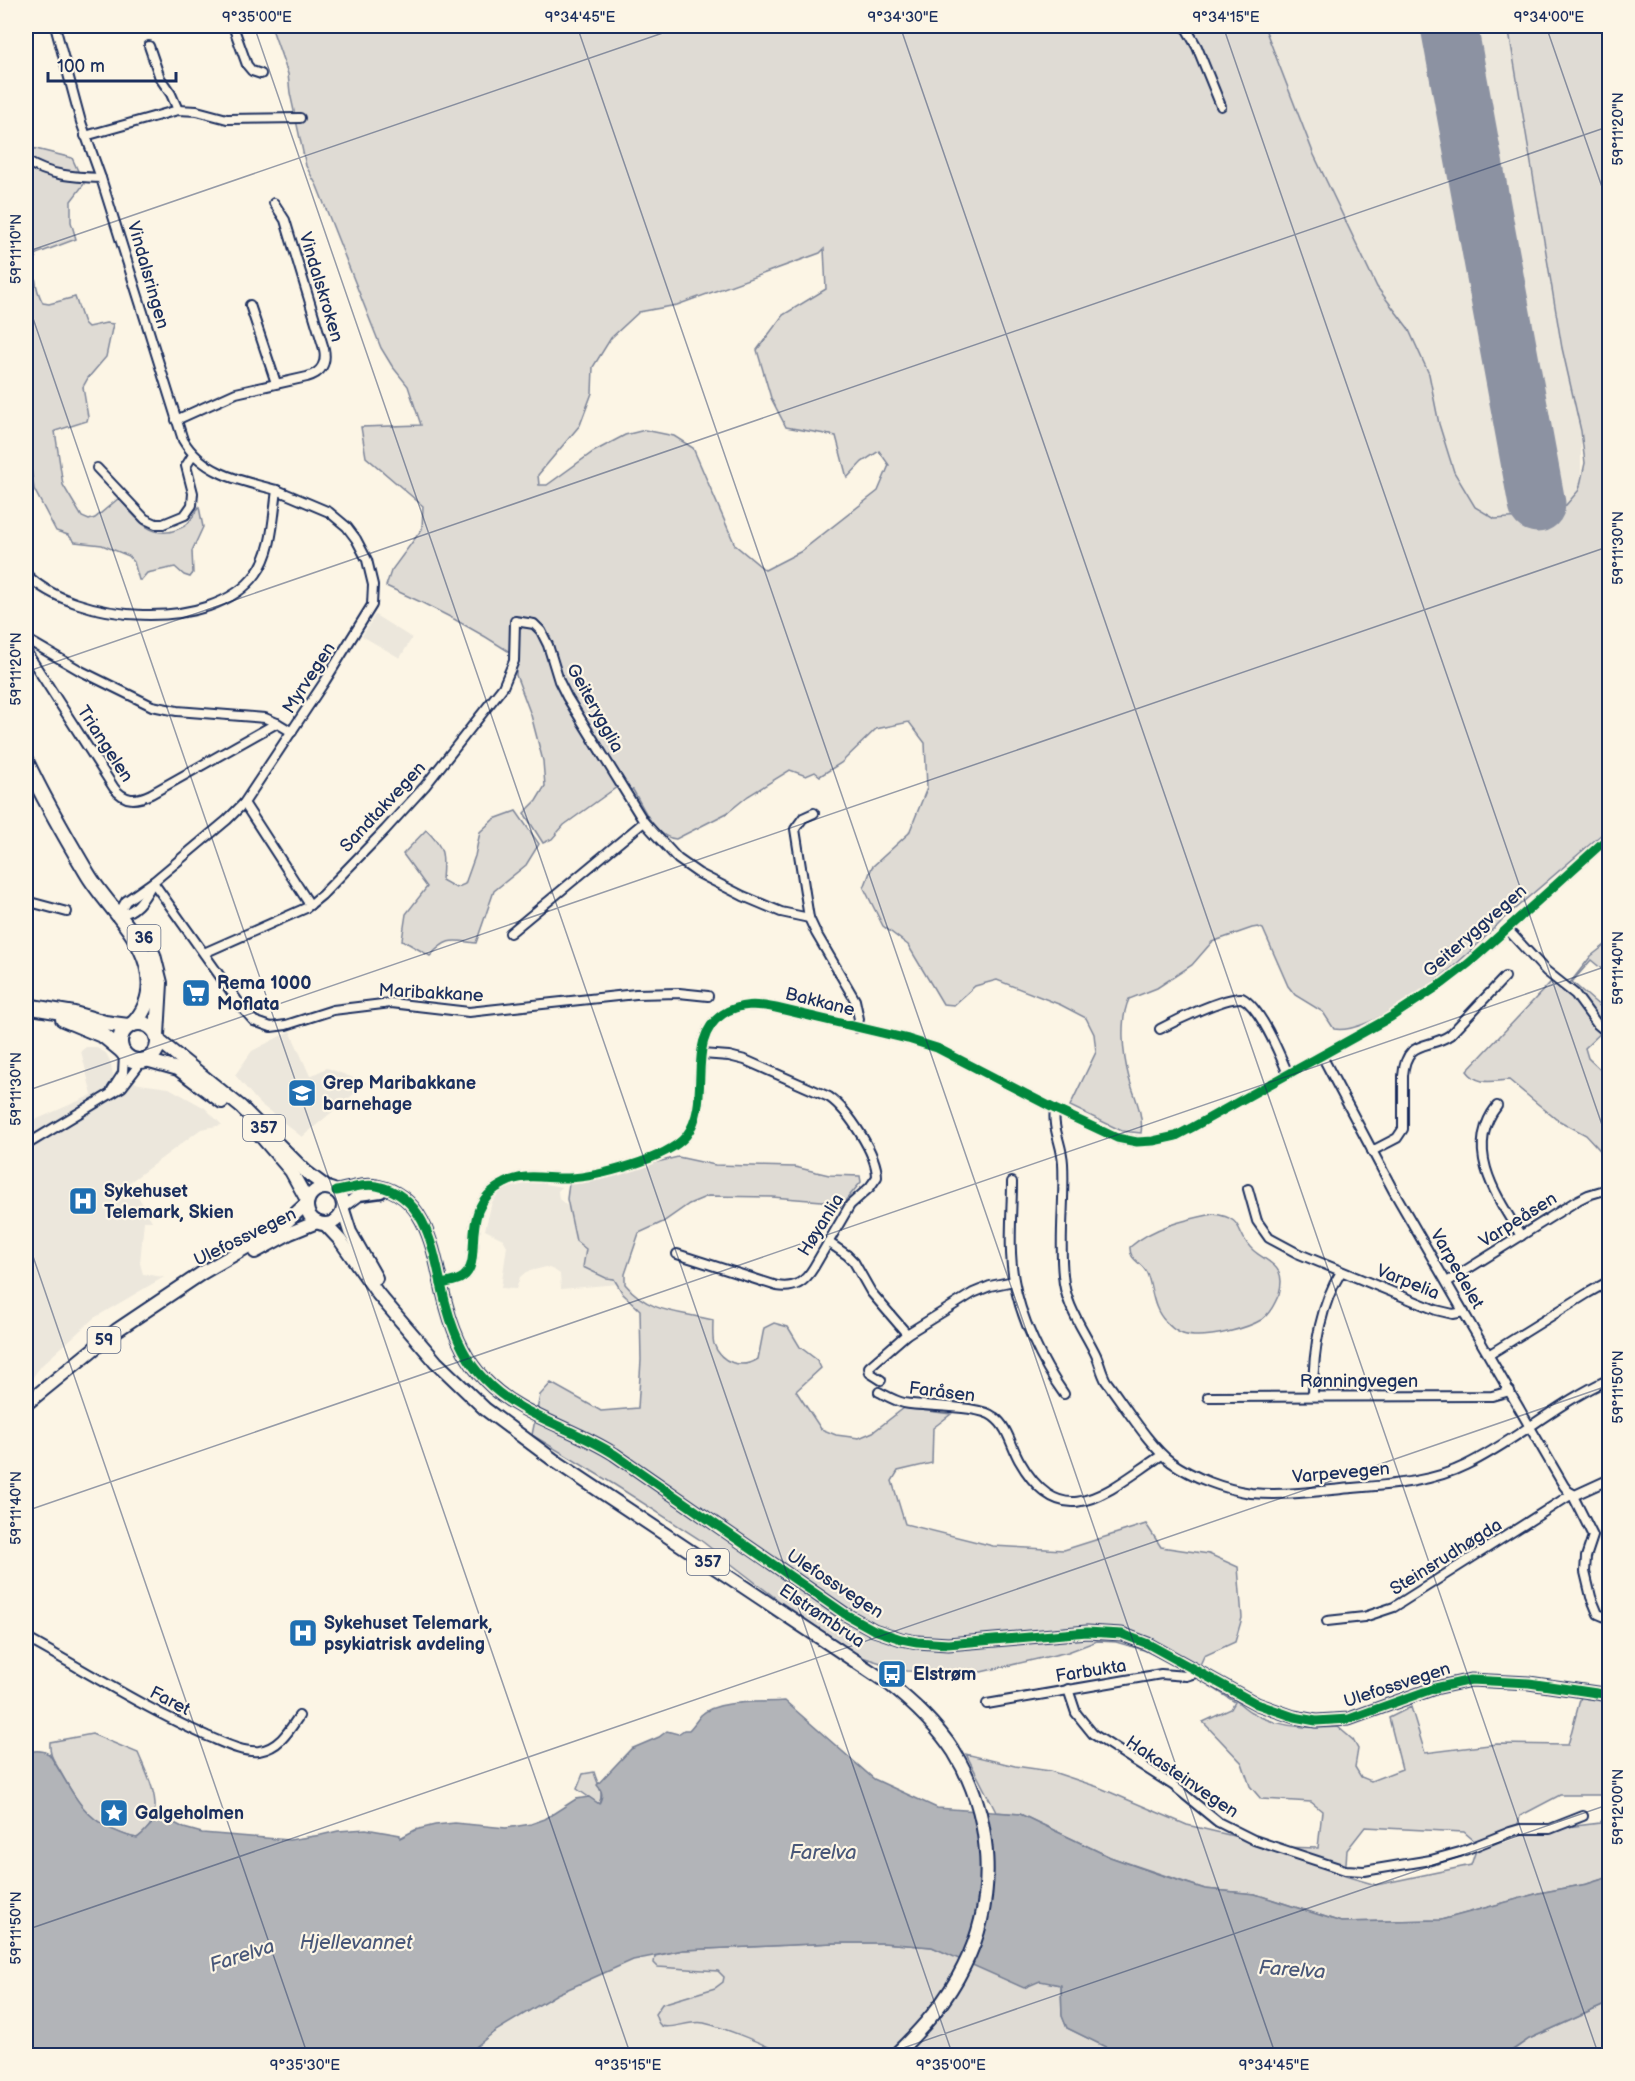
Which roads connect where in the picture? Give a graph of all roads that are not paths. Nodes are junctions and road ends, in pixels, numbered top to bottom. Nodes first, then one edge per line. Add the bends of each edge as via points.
1 (55, 26) edge
2 (233, 26) edge
3 (1185, 26) edge
4 (150, 46) dead end
5 (261, 74) dead end
6 (1221, 106) dead end
7 (178, 110) junction
8 (300, 118) dead end
9 (85, 136) junction
10 (26, 162) edge
11 (101, 178) junction
12 (274, 203) dead end
13 (250, 304) dead end
14 (276, 383) junction
15 (176, 420) junction
16 (193, 455) junction
17 (97, 468) dead end
18 (277, 490) junction
19 (26, 574) edge
20 (515, 621) joint
21 (26, 639) edge
22 (26, 651) edge
23 (277, 723) junction
24 (292, 732) junction
25 (26, 761) edge
26 (244, 803) junction
27 (814, 813) dead end
28 (644, 822) junction
29 (1610, 836) edge
30 (153, 882) junction
31 (26, 902) edge
32 (310, 905) junction
33 (123, 911) junction
34 (67, 912) dead end
35 (809, 918) junction
36 (1507, 929) junction
37 (510, 933) dead end
38 (204, 952) junction
39 (1505, 977) dead end
40 (708, 996) dead end
41 (28, 1006) edge
42 (130, 1025) junction
43 (857, 1028) junction
44 (1160, 1029) dead end
45 (1610, 1035) edge
46 (157, 1037) junction
47 (123, 1052) junction
48 (702, 1054) junction
49 (1322, 1056) junction
50 (144, 1060) junction
51 (1288, 1074) junction
52 (108, 1095) junction
53 (1497, 1106) dead end
54 (1055, 1109) junction
55 (26, 1145) edge
56 (1372, 1151) junction
57 (1012, 1182) dead end
58 (331, 1189) junction
59 (1248, 1189) dead end
60 (1608, 1189) dead end
61 (393, 1193) junction
62 (307, 1202) junction
63 (343, 1208) junction
64 (321, 1223) junction
65 (1521, 1236) junction
66 (828, 1242) junction
67 (677, 1254) dead end
68 (1341, 1272) junction
69 (1014, 1281) junction
70 (1447, 1282) junction
71 (189, 1283) junction
72 (441, 1284) junction
73 (1610, 1285) edge
74 (1464, 1312) junction
75 (396, 1313) junction
76 (907, 1334) junction
77 (1490, 1354) junction
78 (1610, 1379) edge
79 (881, 1380) dead end
80 (1510, 1390) junction
81 (879, 1392) dead end
82 (1064, 1394) dead end
83 (1313, 1396) junction
84 (1208, 1397) dead end
85 (26, 1404) edge
86 (1531, 1428) junction
87 (1162, 1455) junction
88 (1610, 1479) edge
89 (1572, 1494) junction
90 (1610, 1619) edge
91 (1327, 1621) dead end
92 (26, 1638) edge
93 (1199, 1672) junction
94 (1068, 1689) junction
95 (1610, 1695) edge
96 (987, 1704) dead end
97 (299, 1716) dead end
98 (1583, 1816) dead end
99 (894, 2055) edge

1 - 9 street, Vindalsringen
2 - 5 street via 247,65
3 - 6 street
4 - 7 street via 160,78
7 - 8 street via 236,119
7 - 9 street
9 - 11 street, Vindalsringen
10 - 11 street via 59,175
11 - 15 street, Vindalsringen
12 - 14 street, Vindalskroken via 288,229 326,355 316,374
13 - 14 street
14 - 15 street, Vindalskroken via 236,393
15 - 16 street, Vindalsringen
16 - 17 street via 186,466 192,505 185,515 163,524 145,519
16 - 18 street, Vindalsringen via 214,471
18 - 19 street via 262,564 248,583 212,604 156,614 115,612 59,596
18 - 24 street, Myrvegen via 338,518 362,550 373,585 369,612
20 - 28 street, Geiterygglia via 534,624 541,631 562,689
20 - 32 street, Sandtakvegen via 514,661 497,697 425,786
21 - 23 street, Triangelen via 152,706 259,717
22 - 23 street, Triangelen via 114,788 127,799 151,794
23 - 24 street, Triangelen
24 - 26 street, Myrvegen
25 - 33 highway, 36 via 87,873
26 - 30 street, Myrvegen
26 - 32 street
27 - 35 street via 803,818 795,829
28 - 35 street, Geiterygglia via 687,867 781,912
28 - 37 street
29 - 36 street, Geiteryggvegen
30 - 33 street, Myrvegen via 144,897
30 - 38 street, Maribakkane
31 - 34 street
32 - 38 street, Sandtakvegen
33 - 42 highway, 36 via 150,981 145,1009
33 - 46 highway, 36 via 148,945 159,974
35 - 43 street via 855,1000
36 - 45 street via 1546,971 1575,994
36 - 49 street, Geiteryggvegen via 1443,983
38 - 40 street, Maribakkane via 249,1016 271,1027 333,1010 377,1004 476,1012 636,994
39 - 56 street via 1450,1035 1424,1044 1408,1056 1404,1067 1403,1129 1397,1138
41 - 42 highway
41 - 47 highway via 97,1032
42 - 46 highway via 146,1024
42 - 47 highway, 36 via 121,1035
43 - 48 street, Bakkane via 776,1008 746,1005 714,1022 705,1034
43 - 54 street, Bakkane via 937,1048
44 - 51 street via 1242,998 1266,1027
46 - 50 highway, 36 via 156,1050
46 - 58 main road, 357 via 242,1107 306,1172
47 - 50 highway via 132,1060
47 - 52 street via 123,1073
48 - 66 street, Høyanlia via 745,1060 830,1097 850,1117 875,1165 877,1177 850,1205
48 - 72 street, Bakkane via 698,1110 679,1143 656,1157 592,1174 522,1177 498,1186 482,1203 475,1218 468,1271 457,1280
49 - 51 street, Bakkane
49 - 56 street, Varpedelet
50 - 52 street via 122,1087
50 - 62 main road, 357 via 178,1069 253,1127 286,1164
51 - 54 street, Bakkane via 1176,1136 1153,1141 1117,1138
52 - 55 street
53 - 65 street via 1484,1130 1485,1164 1491,1186
54 - 87 street, Varpevegen via 1053,1126 1063,1164 1064,1285 1100,1371
56 - 70 street, Varpedelet
57 - 69 street
58 - 61 street, Ulefossvegen via 377,1186
58 - 62 main road via 316,1190
58 - 63 main road, 357 via 342,1198
59 - 68 street, Varpelia via 1257,1221 1269,1238
60 - 65 street, Varpeåsen via 1588,1195
61 - 63 street via 359,1195
61 - 72 street, Ulefossvegen via 412,1206 424,1224
62 - 64 main road, 357 via 308,1213
62 - 71 main road, Ulefossvegen / 59 via 280,1228
63 - 64 main road via 336,1221
63 - 75 main road, Elstrømbrua / 357 via 350,1232
64 - 71 main road, Ulefossvegen / 59 via 290,1233
64 - 75 main road, Elstrømbrua / 357 via 340,1240
65 - 70 street, Varpeåsen
66 - 67 street, Høyanlia via 808,1276 788,1287
66 - 76 street via 854,1262 872,1292
68 - 74 street, Varpelia via 1436,1310
68 - 83 street via 1327,1299 1321,1325
69 - 76 street via 982,1289
69 - 82 street via 1036,1345
70 - 74 street, Varpedelet
71 - 85 main road, Ulefossvegen / 59 via 117,1330
72 - 93 street, Ulefossvegen via 452,1325 466,1355 484,1379 506,1398 606,1448 832,1606 874,1630 917,1642 948,1644 1111,1632 1134,1637
73 - 77 street via 1588,1293
74 - 77 street, Varpedelet
75 - 99 main road, Elstrømbrua / 357 via 452,1379 506,1426 879,1676 918,1708 960,1763 984,1834 984,1901 972,1950 958,1977 935,2012
76 - 79 street via 869,1367 870,1373
77 - 80 street, Varpedelet
78 - 86 street, Varpevegen via 1566,1401
80 - 83 street, Rønningvegen via 1492,1396
80 - 86 street, Varpedelet
81 - 87 street, Faråsen via 903,1402 981,1411 995,1417 1027,1472 1047,1494 1064,1503 1100,1494
83 - 84 street, Rønningvegen
86 - 87 street, Varpevegen via 1476,1460 1438,1476 1317,1491 1275,1494 1230,1489 1182,1470
86 - 89 street, Varpedelet
88 - 89 street
89 - 90 street, Varpedelet via 1593,1536 1584,1564 1591,1597 1598,1614
89 - 91 street, Steinsrudhøgda via 1394,1607 1364,1617
92 - 97 street, Faret via 163,1716 248,1751 268,1749 280,1741
93 - 94 street, Farbukta
93 - 95 street, Ulefossvegen via 1257,1704 1316,1721 1349,1719 1435,1688 1471,1680 1529,1683
94 - 96 street, Farbukta
94 - 98 street, Hakasteinvegen via 1076,1713 1094,1734 1174,1786 1218,1822 1254,1840 1345,1870 1364,1871 1431,1860 1509,1832 1550,1829

